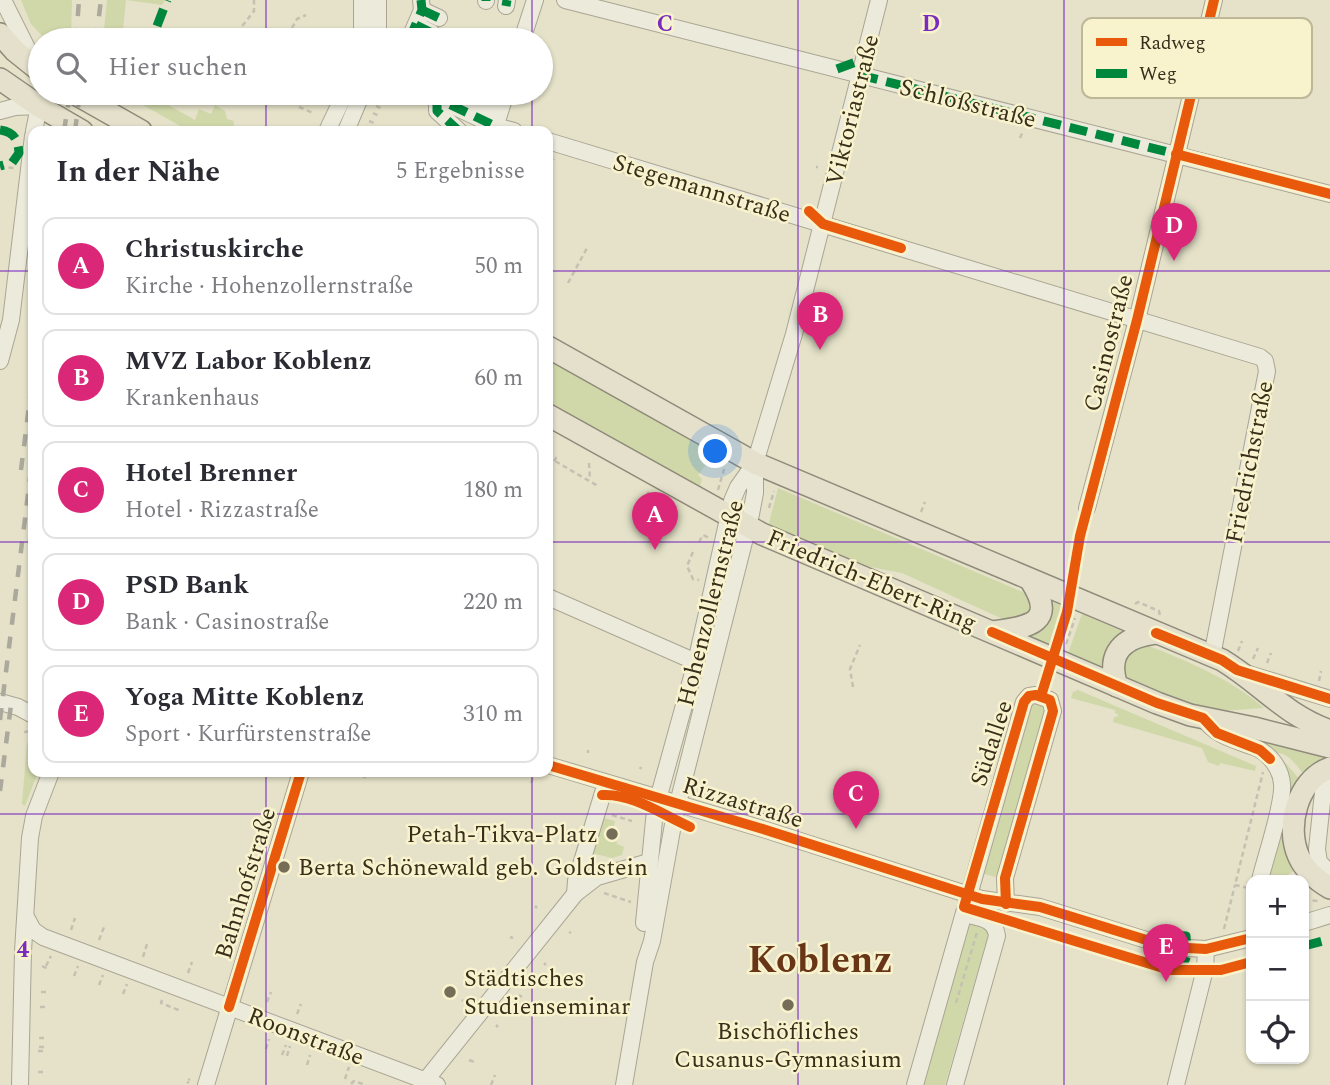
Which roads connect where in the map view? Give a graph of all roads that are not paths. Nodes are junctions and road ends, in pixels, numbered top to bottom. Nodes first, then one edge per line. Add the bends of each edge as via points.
1 (3, 0) edge
2 (362, 0) edge
3 (378, 0) edge
4 (535, 0) edge
5 (565, 0) edge
6 (879, 0) edge
7 (1214, 0) edge
8 (1210, 18) edge
9 (362, 28) edge
10 (378, 28) edge
11 (526, 28) edge
12 (0, 34) edge
13 (28, 49) edge
14 (28, 61) edge
15 (860, 75) junction
16 (0, 79) edge
17 (28, 98) edge
18 (1190, 98) edge
19 (95, 105) edge
20 (339, 105) edge
21 (357, 105) edge
22 (469, 105) edge
23 (500, 105) edge
24 (39, 106) junction
25 (0, 111) edge
26 (441, 116) edge
27 (492, 122) edge
28 (35, 126) edge
29 (73, 126) edge
30 (132, 126) edge
31 (329, 126) edge
32 (348, 126) edge
33 (553, 143) edge
34 (1176, 154) junction
35 (28, 183) edge
36 (1330, 194) edge
37 (823, 224) junction
38 (1136, 320) junction
39 (553, 350) edge
40 (0, 361) edge
41 (553, 418) edge
42 (755, 463) junction
43 (1087, 508) dead end
44 (738, 521) junction
45 (1031, 581) junction
46 (553, 599) edge
47 (992, 632) junction
48 (1156, 633) junction
49 (1212, 656) junction
50 (1243, 661) junction
51 (696, 662) junction
52 (1117, 686) junction
53 (1330, 699) edge
54 (0, 700) edge
55 (28, 701) edge
56 (28, 712) edge
57 (1203, 718) junction
58 (1330, 731) edge
59 (1330, 747) edge
60 (1330, 768) edge
61 (553, 772) edge
62 (49, 777) edge
63 (299, 777) edge
64 (606, 783) junction
65 (1330, 783) edge
66 (658, 798) junction
67 (678, 804) junction
68 (649, 862) junction
69 (1330, 873) edge
70 (1257, 875) edge
71 (1330, 888) edge
72 (575, 894) junction
73 (968, 894) junction
74 (1006, 904) junction
75 (964, 914) junction
76 (1330, 915) edge
77 (26, 917) junction
78 (1309, 921) edge
79 (1246, 939) edge
80 (1206, 949) junction
81 (645, 962) junction
82 (229, 1007) junction
83 (428, 1084) edge
84 (20, 1085) edge
85 (206, 1085) edge
86 (624, 1085) edge
87 (915, 1085) edge
88 (955, 1085) edge
89 (1176, 1085) edge

1 - 13 street
2 - 9 street
3 - 10 street
4 - 11 street
5 - 15 street, Schloßstraße
6 - 15 street, Viktoriastraße
7 - 8 street, Casinostraße
12 - 14 main road
15 - 34 street, Schloßstraße
15 - 37 street, Viktoriastraße
16 - 17 main road
18 - 34 street, Casinostraße
19 - 30 main road
20 - 31 street
21 - 32 street
22 - 27 street
23 - 27 street
24 - 25 street
24 - 28 street
24 - 29 main road
26 - 27 street
33 - 37 street, Stegemannstraße
34 - 36 street, Schloßstraße
34 - 38 street, Casinostraße
35 - 40 street via 11,320
37 - 38 street, Stegemannstraße
37 - 42 street, Viktoriastraße
38 - 43 street, Casinostraße
38 - 49 street, Friedrichstraße via 1260,357 1267,366
39 - 42 main road
41 - 44 main road, Friedrich-Ebert-Ring
42 - 44 street, Hohenzollernstraße via 738,487
42 - 45 main road
44 - 47 main road, Friedrich-Ebert-Ring
44 - 51 street, Hohenzollernstraße
44 - 67 street, Hohenzollernstraße
45 - 47 main road via 1043,604 1040,615 1025,626
45 - 48 main road via 1074,604
46 - 51 street
47 - 52 main road, Friedrich-Ebert-Ring via 1057,656
48 - 49 main road
48 - 52 main road via 1134,638 1119,649 1113,666
49 - 50 main road
50 - 53 street
50 - 58 main road via 1289,712
51 - 66 street, Hohenzollernstraße
52 - 57 main road, Friedrich-Ebert-Ring
54 - 55 street
54 - 56 street
57 - 59 main road, Friedrich-Ebert-Ring
57 - 70 street via 1217,733 1264,753 1281,776 1281,798
60 - 71 main road via 1315,776 1302,792 1294,831 1298,856
61 - 64 street, Rizzastraße
62 - 77 street via 32,823
63 - 82 street, Bahnhofstraße
64 - 66 street, Rizzastraße
64 - 72 street
65 - 69 street via 1323,792 1317,849 1319,863
66 - 67 street, Rizzastraße
66 - 68 street, Hohenzollernstraße
67 - 73 street, Rizzastraße
67 - 81 street, Hohenzollernstraße
68 - 72 street via 597,877
68 - 81 street, Hohenzollernstraße
72 - 83 street
73 - 74 street, Rizzastraße
73 - 74 street, Südallee via 1024,702 1036,695 1050,701 1053,711 1005,878
73 - 75 street, Südallee
74 - 80 street, Rizzastraße via 1040,907 1169,947
75 - 87 street, Südallee
75 - 88 street via 994,925 997,936
76 - 78 street
77 - 82 street, Roonstraße via 43,937
77 - 84 street
79 - 80 street, Rizzastraße
80 - 89 street via 1205,970
81 - 86 street, Hohenzollernstraße
82 - 83 street, Roonstraße
82 - 85 street, Bahnhofstraße

